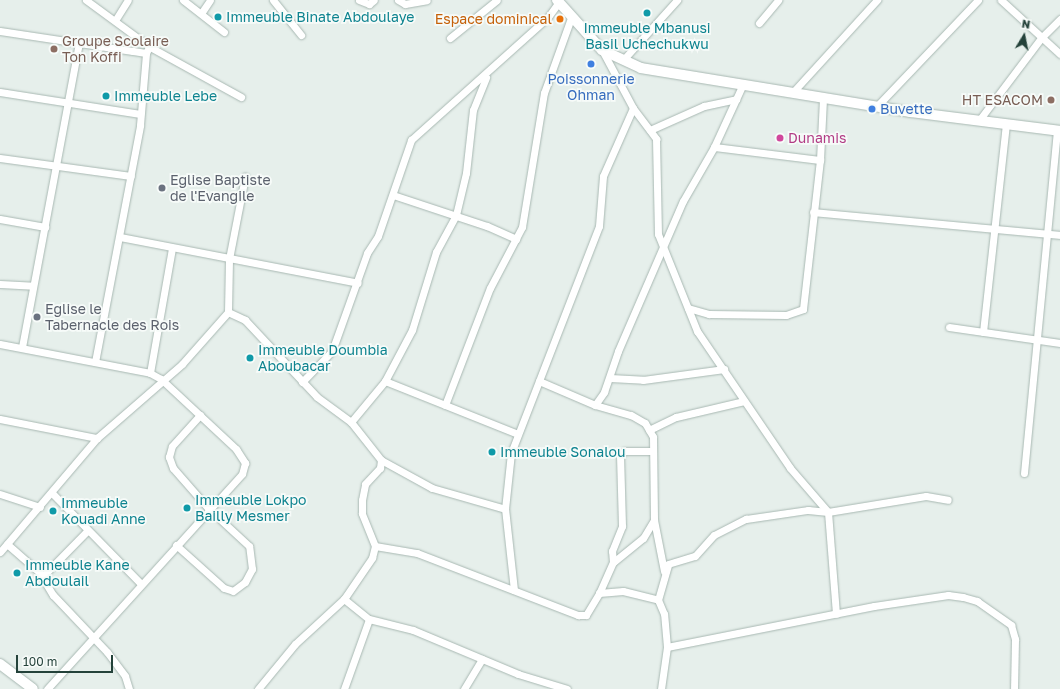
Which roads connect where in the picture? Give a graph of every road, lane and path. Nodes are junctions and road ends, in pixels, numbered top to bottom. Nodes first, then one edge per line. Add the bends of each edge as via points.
1 (86, 0) edge
2 (128, 0) edge
3 (183, 0) edge
4 (210, 0) edge
5 (273, 0) edge
6 (359, 0) edge
7 (374, 0) edge
8 (398, 0) edge
9 (427, 0) edge
10 (497, 0) edge
11 (677, 0) edge
12 (778, 0) edge
13 (877, 0) edge
14 (978, 0) edge
15 (1002, 0) edge
16 (558, 1) edge
17 (202, 12) junction
18 (571, 18) junction
19 (116, 19) junction
20 (1060, 19) edge
21 (759, 23) dead end
22 (0, 31) edge
23 (224, 32) dead end
24 (301, 35) dead end
25 (450, 38) dead end
26 (1042, 38) junction
27 (79, 43) junction
28 (148, 50) junction
29 (602, 50) junction
30 (1060, 54) edge
31 (623, 60) junction
32 (487, 73) junction
33 (742, 86) junction
34 (0, 92) edge
35 (793, 92) junction
36 (241, 97) dead end
37 (823, 98) junction
38 (736, 99) junction
39 (66, 103) junction
40 (878, 105) junction
41 (633, 108) junction
42 (140, 114) junction
43 (980, 120) junction
44 (1006, 125) junction
45 (650, 130) junction
46 (1058, 131) edge
47 (714, 147) junction
48 (0, 158) edge
49 (820, 160) junction
50 (56, 164) junction
51 (131, 176) junction
52 (245, 177) dead end
53 (393, 195) junction
54 (813, 212) junction
55 (456, 216) junction
56 (0, 219) edge
57 (45, 227) junction
58 (994, 228) junction
59 (1048, 234) junction
60 (1060, 235) edge
61 (120, 237) junction
62 (516, 239) junction
63 (172, 248) junction
64 (662, 248) junction
65 (229, 258) junction
66 (358, 283) junction
67 (0, 284) edge
68 (33, 286) junction
69 (688, 308) junction
70 (228, 312) junction
71 (949, 328) dead end
72 (983, 332) junction
73 (1038, 341) junction
74 (1060, 343) edge
75 (0, 344) edge
76 (22, 347) junction
77 (95, 362) junction
78 (724, 369) junction
79 (150, 373) junction
80 (610, 378) junction
81 (161, 379) junction
82 (385, 381) junction
83 (540, 381) junction
84 (302, 382) junction
85 (744, 401) junction
86 (445, 405) junction
87 (595, 405) junction
88 (200, 415) junction
89 (0, 419) edge
90 (350, 422) junction
91 (649, 430) junction
92 (516, 433) junction
93 (97, 438) junction
94 (653, 451) junction
95 (381, 460) junction
96 (1024, 473) dead end
97 (52, 493) junction
98 (0, 494) edge
99 (948, 500) dead end
100 (40, 506) junction
101 (208, 508) junction
102 (505, 509) junction
103 (828, 512) junction
104 (654, 520) junction
105 (87, 531) junction
106 (8, 544) junction
107 (176, 545) junction
108 (375, 546) junction
109 (0, 552) edge
110 (613, 562) junction
111 (664, 571) junction
112 (42, 577) junction
113 (141, 584) junction
114 (514, 590) junction
115 (599, 594) junction
116 (344, 599) junction
117 (658, 600) junction
118 (836, 614) junction
119 (369, 619) junction
120 (92, 637) junction
121 (667, 647) junction
122 (482, 658) junction
123 (0, 664) edge
124 (33, 689) edge
125 (47, 689) edge
126 (129, 689) edge
127 (258, 689) edge
128 (344, 689) edge
129 (464, 689) edge
130 (567, 689) edge
131 (661, 689) edge
132 (1014, 689) edge

1 - 19 street
2 - 19 street
3 - 17 street
4 - 17 street
5 - 24 street
6 - 7 street via 369,4
8 - 9 street via 405,4
10 - 25 street
11 - 31 street
12 - 21 street
13 - 35 street
14 - 40 street
15 - 26 street
16 - 18 street
16 - 32 street via 548,17
17 - 23 street
18 - 29 street
18 - 62 street via 544,93 522,227
19 - 28 street
20 - 26 street
22 - 27 street
26 - 30 street
26 - 43 street
27 - 28 street
27 - 39 street
28 - 36 street
28 - 42 street
29 - 31 street
29 - 41 street
31 - 33 street via 641,68
32 - 53 street via 410,140
32 - 55 street via 473,110 466,173
33 - 35 street
33 - 38 street
34 - 39 street
35 - 37 street
37 - 40 street
37 - 49 street
38 - 45 street via 704,106
38 - 47 street
39 - 42 street
39 - 50 street
40 - 43 street
41 - 45 street
41 - 83 street via 603,176 599,226
42 - 51 street
43 - 44 street
44 - 46 street
44 - 58 street
45 - 64 street via 656,139 658,234
46 - 59 street
47 - 49 street
47 - 64 street
48 - 50 street
49 - 54 street
50 - 51 street
50 - 57 street
51 - 61 street
52 - 65 street
53 - 55 street
53 - 66 street
54 - 58 street
54 - 69 street via 806,298 797,314 709,314
55 - 62 street
55 - 82 street via 436,252 412,330
56 - 57 street
57 - 68 street
58 - 59 street
58 - 72 street
59 - 60 street
59 - 73 street
61 - 63 street
61 - 77 street
62 - 86 street via 490,288
63 - 65 street
63 - 79 street
64 - 69 street
64 - 80 street
65 - 66 street
65 - 70 street
66 - 84 street via 332,351
67 - 68 street
68 - 76 street
69 - 78 street via 697,330
70 - 81 street via 182,364
70 - 84 street via 245,320
71 - 72 street
72 - 73 street
73 - 74 street
73 - 96 street
75 - 76 street
76 - 77 street
77 - 79 street
78 - 80 street via 643,380
78 - 85 street
79 - 81 street
80 - 87 street
81 - 88 street
81 - 93 street
82 - 86 street
82 - 90 street
83 - 87 street
83 - 92 street via 527,417
84 - 90 street
85 - 91 street via 676,417
85 - 103 street via 790,468
86 - 92 street
87 - 91 street via 631,415
88 - 101 street via 172,446 169,457 173,468
88 - 101 street via 236,449 245,463 242,474
89 - 93 street
90 - 95 street
91 - 94 street
92 - 102 street
93 - 97 street
94 - 104 street
94 - 110 street via 624,451 620,456 622,526 612,551
95 - 102 street via 432,488
95 - 108 street via 380,468 365,484 362,500 362,513
97 - 100 street
97 - 105 street
98 - 100 street
99 - 103 street via 917,496
100 - 106 street
101 - 107 street
101 - 107 street via 249,546 252,569 245,582 233,591 224,588
102 - 114 street
103 - 111 street via 800,511 735,522 714,535 698,554 674,561
103 - 118 street
104 - 110 street via 643,538
104 - 111 street
105 - 112 street
105 - 113 street
106 - 109 street
106 - 112 street
107 - 113 street
108 - 114 street via 417,553
108 - 116 street via 361,578
110 - 115 street
111 - 117 street
112 - 120 street via 53,595
113 - 120 street
114 - 115 street via 578,615 586,615
115 - 117 street via 623,591
116 - 119 street
116 - 127 street via 295,644
117 - 121 street via 664,614
118 - 121 street
118 - 132 street via 948,595 977,601 1011,625 1014,632
119 - 122 street via 413,630
119 - 128 street
120 - 125 street
120 - 126 street via 125,676
121 - 131 street
122 - 129 street
122 - 130 street
123 - 124 street

